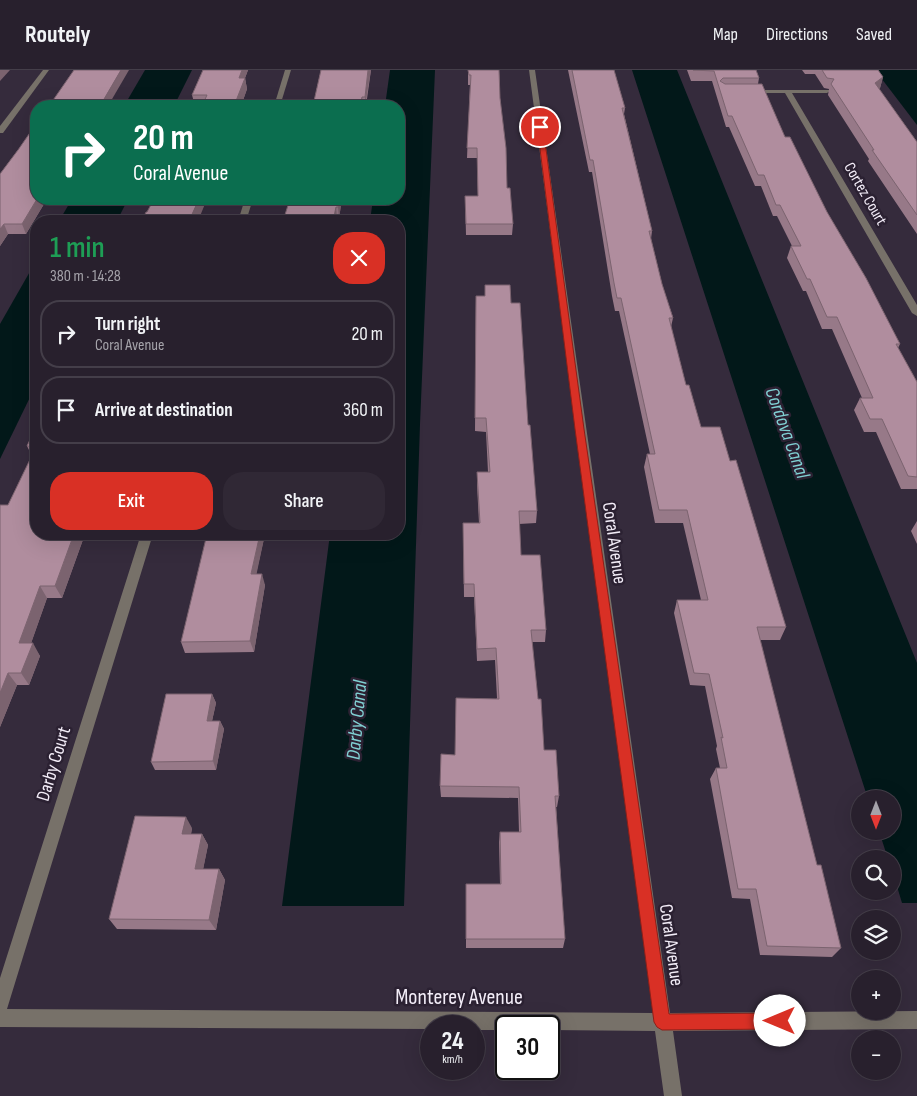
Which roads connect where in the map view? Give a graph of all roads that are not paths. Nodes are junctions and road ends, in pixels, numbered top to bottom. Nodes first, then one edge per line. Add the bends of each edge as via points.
1 (46, 70) edge
2 (288, 70) edge
3 (532, 70) edge
4 (741, 91) edge
5 (787, 91) junction
6 (827, 91) edge
7 (279, 100) edge
8 (0, 131) edge
9 (917, 313) edge
10 (145, 540) edge
11 (0, 1006) edge
12 (0, 1018) edge
13 (917, 1020) edge
14 (662, 1022) junction
15 (672, 1096) edge

1 - 8 street
2 - 7 street
3 - 14 street, Coral Avenue
4 - 5 street
5 - 6 street
5 - 9 street, Cortez Court
10 - 11 street, Darby Court
12 - 14 street, Monterey Avenue
13 - 14 street, Monterey Avenue
14 - 15 street, Coral Avenue

